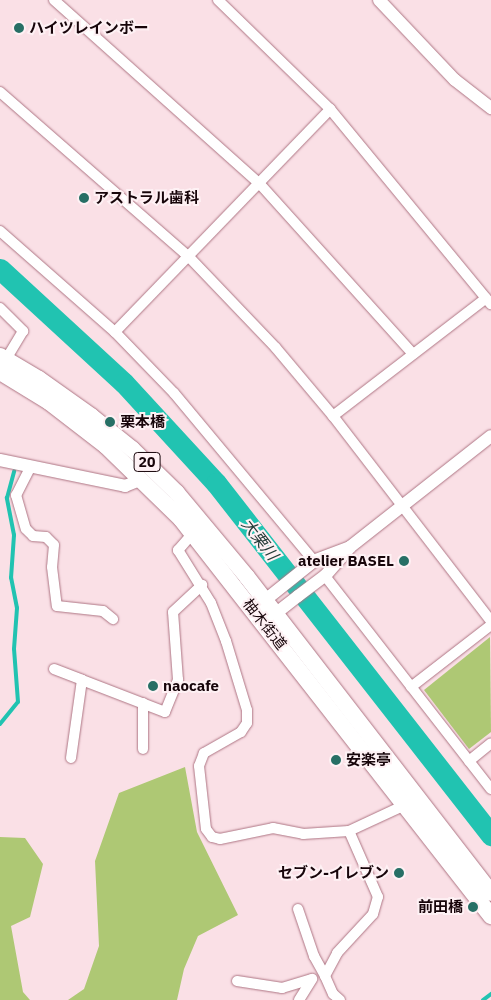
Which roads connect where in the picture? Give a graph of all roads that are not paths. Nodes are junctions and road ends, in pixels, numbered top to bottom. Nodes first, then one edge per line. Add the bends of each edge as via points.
1 (54, 0) edge
2 (218, 0) edge
3 (380, 0) edge
4 (0, 92) edge
5 (491, 108) edge
6 (330, 109) junction
7 (258, 183) junction
8 (0, 231) edge
9 (190, 258) junction
10 (489, 301) edge
11 (0, 308) edge
12 (115, 332) junction
13 (413, 354) junction
14 (2, 365) edge
15 (333, 416) junction
16 (490, 439) edge
17 (0, 460) edge
18 (31, 466) junction
19 (142, 479) junction
20 (402, 505) junction
21 (193, 533) junction
22 (350, 546) junction
23 (310, 565) junction
24 (320, 579) junction
25 (202, 585) junction
26 (266, 610) junction
27 (113, 619) dead end
28 (491, 623) edge
29 (54, 669) dead end
30 (82, 680) junction
31 (411, 687) junction
32 (143, 703) junction
33 (491, 743) edge
34 (143, 749) dead end
35 (71, 758) dead end
36 (469, 761) junction
37 (491, 789) edge
38 (405, 805) junction
39 (349, 830) junction
40 (491, 893) edge
41 (298, 909) dead end
42 (491, 916) edge
43 (324, 973) junction
44 (312, 979) junction
45 (237, 981) dead end
46 (299, 1000) edge
47 (340, 1000) edge

1 - 7 street
2 - 6 street
3 - 5 street via 455,80
4 - 9 street
6 - 7 street
6 - 10 street
7 - 9 street
7 - 13 street
8 - 12 street
9 - 12 street
9 - 15 street via 276,348
10 - 13 street
11 - 14 street via 23,331
12 - 23 street via 219,444
13 - 15 street
14 - 19 main road, 柚木街道 / 20
14 - 26 main road, 柚木街道 / 20 via 91,416 150,466 209,528
15 - 20 street
16 - 20 street
17 - 18 street
18 - 19 street via 125,486
18 - 27 street via 16,495 26,529 33,536 46,537 54,545 52,567 57,606 103,612
19 - 21 main road, 柚木街道 / 20
20 - 22 street
20 - 28 street
21 - 25 street via 178,550
21 - 26 main road, 柚木街道 / 20
22 - 23 street
22 - 24 street
23 - 26 street via 283,586
24 - 26 street via 294,600
24 - 31 street
25 - 32 street via 173,612 178,680 165,712
25 - 39 street via 226,641 248,723 241,732 204,753 199,766 206,829 212,837 220,839 272,828 303,834
26 - 38 main road, 柚木街道 / 20
26 - 40 main road, 柚木街道 / 20
28 - 31 street
29 - 30 street
30 - 32 street
30 - 35 street
31 - 36 street
32 - 34 street
33 - 36 street
36 - 37 street
38 - 39 street
38 - 42 main road, 柚木街道 / 20
39 - 43 street via 378,898 373,914 337,953
41 - 43 street
43 - 44 street
43 - 47 street via 333,994
44 - 45 street via 282,988
44 - 46 street

